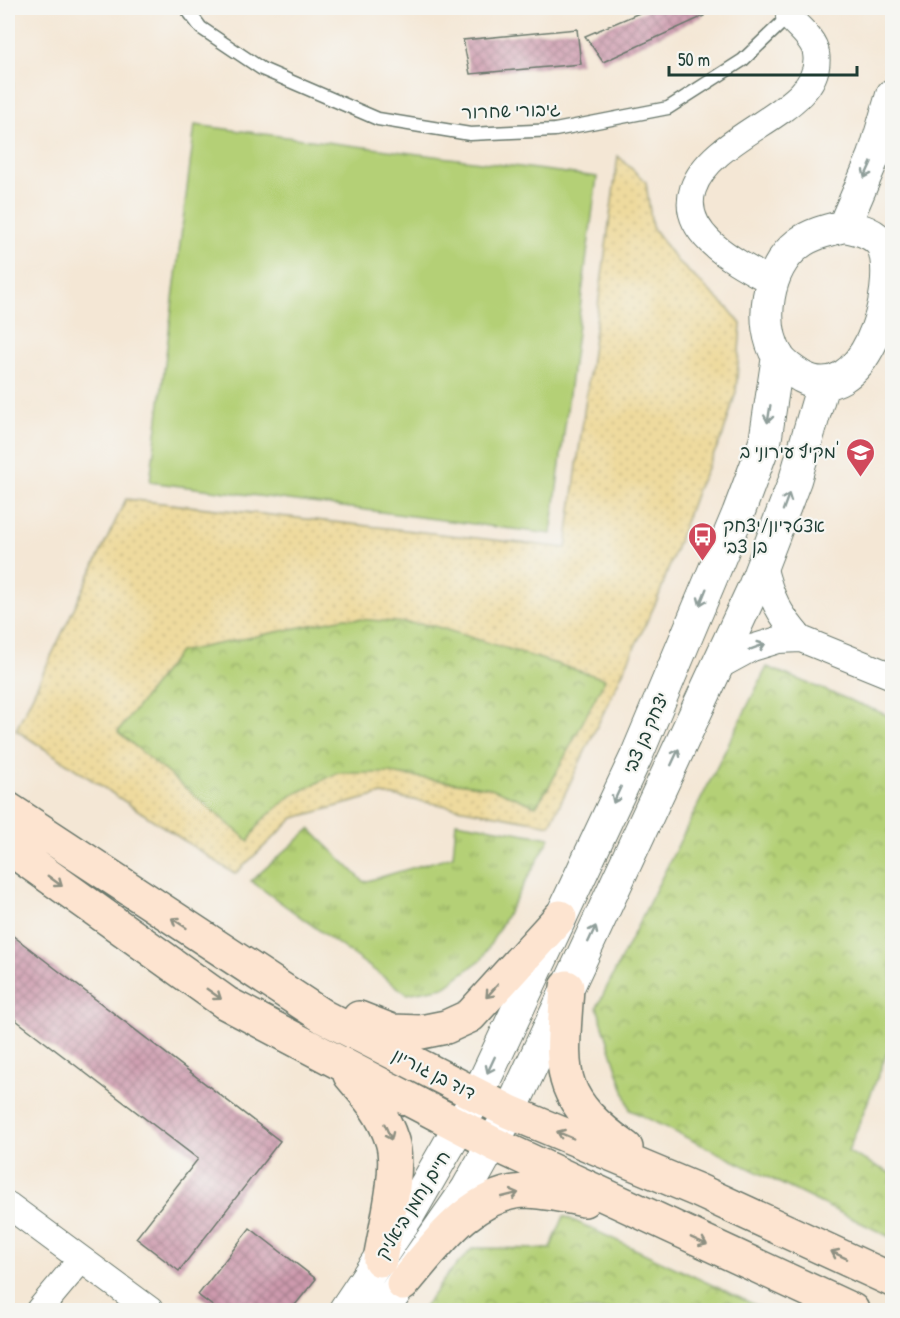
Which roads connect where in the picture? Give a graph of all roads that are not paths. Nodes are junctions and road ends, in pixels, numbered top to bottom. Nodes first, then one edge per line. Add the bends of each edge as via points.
1 (186, 8) edge
2 (791, 12) edge
3 (892, 95) edge
4 (844, 226) junction
5 (888, 234) edge
6 (772, 282) junction
7 (889, 313) edge
8 (778, 356) junction
9 (823, 384) junction
10 (763, 565) junction
11 (801, 639) junction
12 (717, 667) junction
13 (892, 676) edge
14 (8, 809) edge
15 (8, 846) edge
16 (560, 917) junction
17 (567, 987) junction
18 (281, 989) junction
19 (343, 1066) junction
20 (477, 1096) junction
21 (510, 1112) junction
22 (460, 1127) junction
23 (494, 1144) junction
24 (697, 1190) junction
25 (8, 1205) edge
26 (646, 1217) junction
27 (380, 1260) junction
28 (80, 1261) junction
29 (892, 1280) edge
30 (403, 1284) junction
31 (39, 1311) edge
32 (150, 1311) edge
33 (345, 1311) edge
34 (383, 1311) edge
35 (852, 1311) edge

1 - 2 lane, גיבורי שחרור via 201,28 262,69 378,119 470,134 555,130 669,108 744,60
2 - 6 street via 816,51 816,69 808,87 796,101 722,149 697,178 690,198 695,219 708,241
3 -> 4 street via 874,156
4 - 5 street
4 - 6 street via 819,232 797,244 780,264
5 - 7 street
6 - 8 street via 767,320
7 - 9 street via 872,349 853,369
8 - 9 street via 788,369
8 -> 16 street, יצחק בן צבי via 765,442 738,514 636,757
10 -> 9 street, יצחק בן צבי via 795,480
10 - 11 street via 772,599
10 - 12 street, יצחק בן צבי
12 -> 11 street via 752,648 778,640
11 - 13 street
17 -> 12 street, יצחק בן צבי
18 -> 14 main road, דוד בן גוריון
15 -> 19 main road, דוד בן גוריון via 226,1003
16 -> 18 main road via 470,1016 446,1027 421,1032 392,1031
16 -> 20 street, יצחק בן צבי
17 - 21 street, יצחק בן צבי
17 - 24 main road via 564,1075 572,1096 587,1118 624,1147
18 - 20 main road, דוד בן גוריון via 324,1017
19 - 22 main road, דוד בן גוריון
19 -> 27 main road via 377,1108 393,1143 393,1187
20 - 21 main road, דוד בן גוריון
20 - 22 street, חיים נחמן ביאליק
21 - 23 street, חיים נחמן ביאליק
24 -> 21 main road, דוד בן גוריון
22 - 23 main road, דוד בן גוריון
22 - 27 street, חיים נחמן ביאליק
23 - 26 main road, דוד בן גוריון
23 - 30 street, חיים נחמן ביאליק
29 -> 24 main road, דוד בן גוריון
25 - 28 street
30 -> 26 main road via 466,1215 505,1195 523,1191 553,1194
26 -> 35 main road, דוד בן גוריון
27 - 33 street, חיים נחמן ביאליק
28 - 31 street
28 - 32 street
30 - 34 street, חיים נחמן ביאליק

